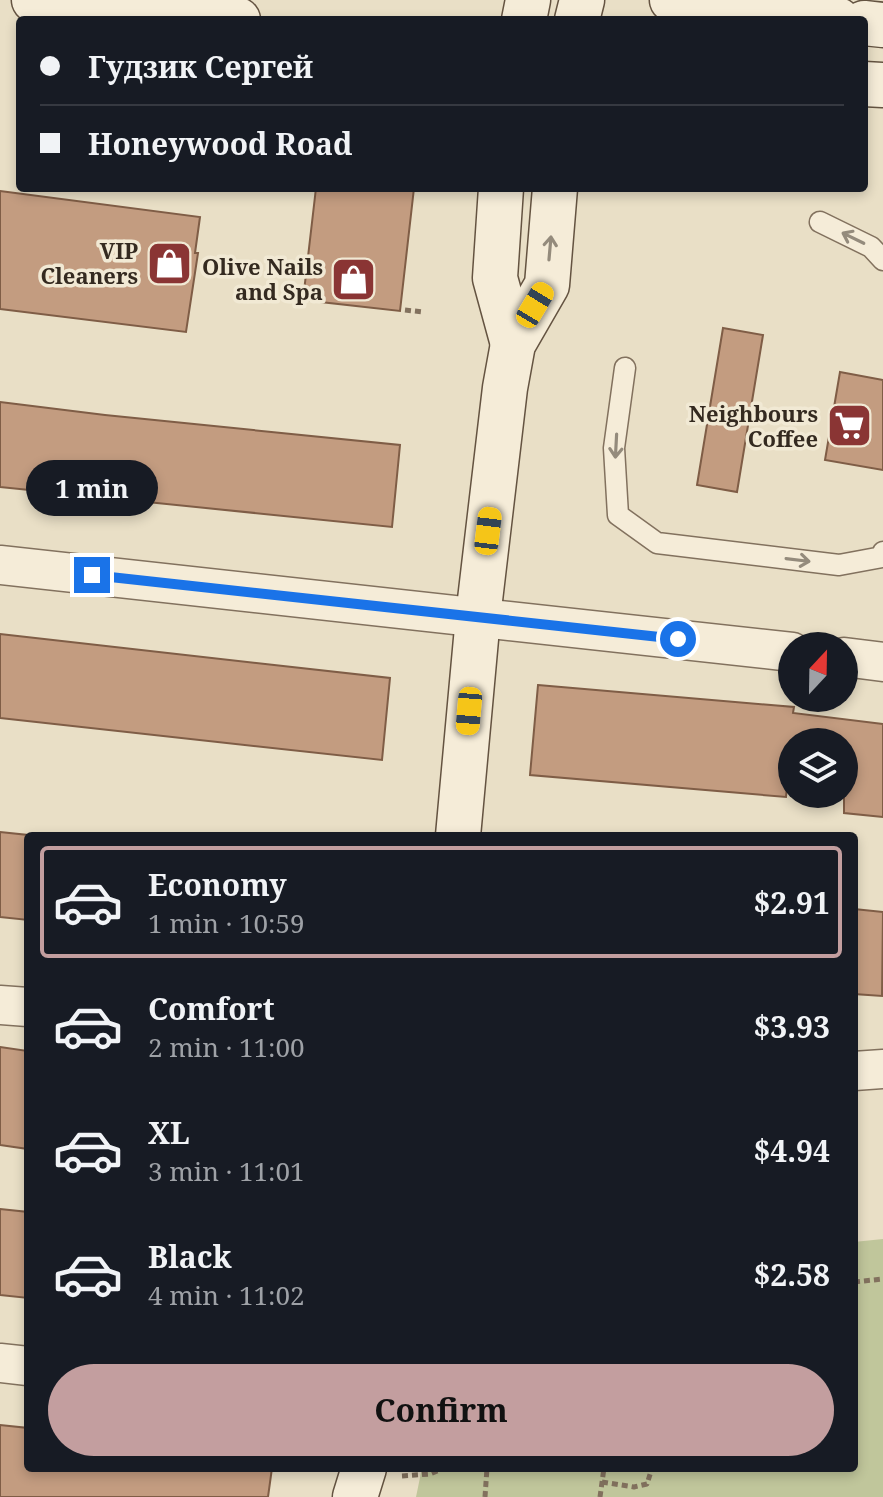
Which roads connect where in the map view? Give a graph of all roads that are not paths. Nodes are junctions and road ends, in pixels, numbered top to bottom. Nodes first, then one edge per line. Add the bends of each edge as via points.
1 (34, 0) edge
2 (672, 0) edge
3 (197, 16) edge
4 (805, 16) edge
5 (501, 192) edge
6 (555, 192) edge
7 (820, 222) dead end
8 (883, 260) edge
9 (513, 344) junction
10 (625, 368) dead end
11 (883, 555) edge
12 (0, 565) edge
13 (478, 617) junction
14 (778, 650) edge
15 (858, 659) edge
16 (883, 662) edge
17 (458, 832) edge
18 (0, 1005) edge
19 (24, 1007) edge
20 (883, 1069) edge
21 (858, 1071) edge
22 (0, 1363) edge
23 (24, 1366) edge
24 (382, 1472) edge
25 (355, 1497) edge

1 - 3 street
2 - 4 street
5 - 9 street via 495,278
9 -> 6 street via 547,285
8 -> 7 lane via 871,247
9 - 13 street
10 -> 11 lane via 614,448 618,515 657,543 839,565
12 - 13 street
13 - 14 street
13 - 17 street
15 - 16 street
18 - 19 street
20 - 21 street
22 - 23 street
24 - 25 street

